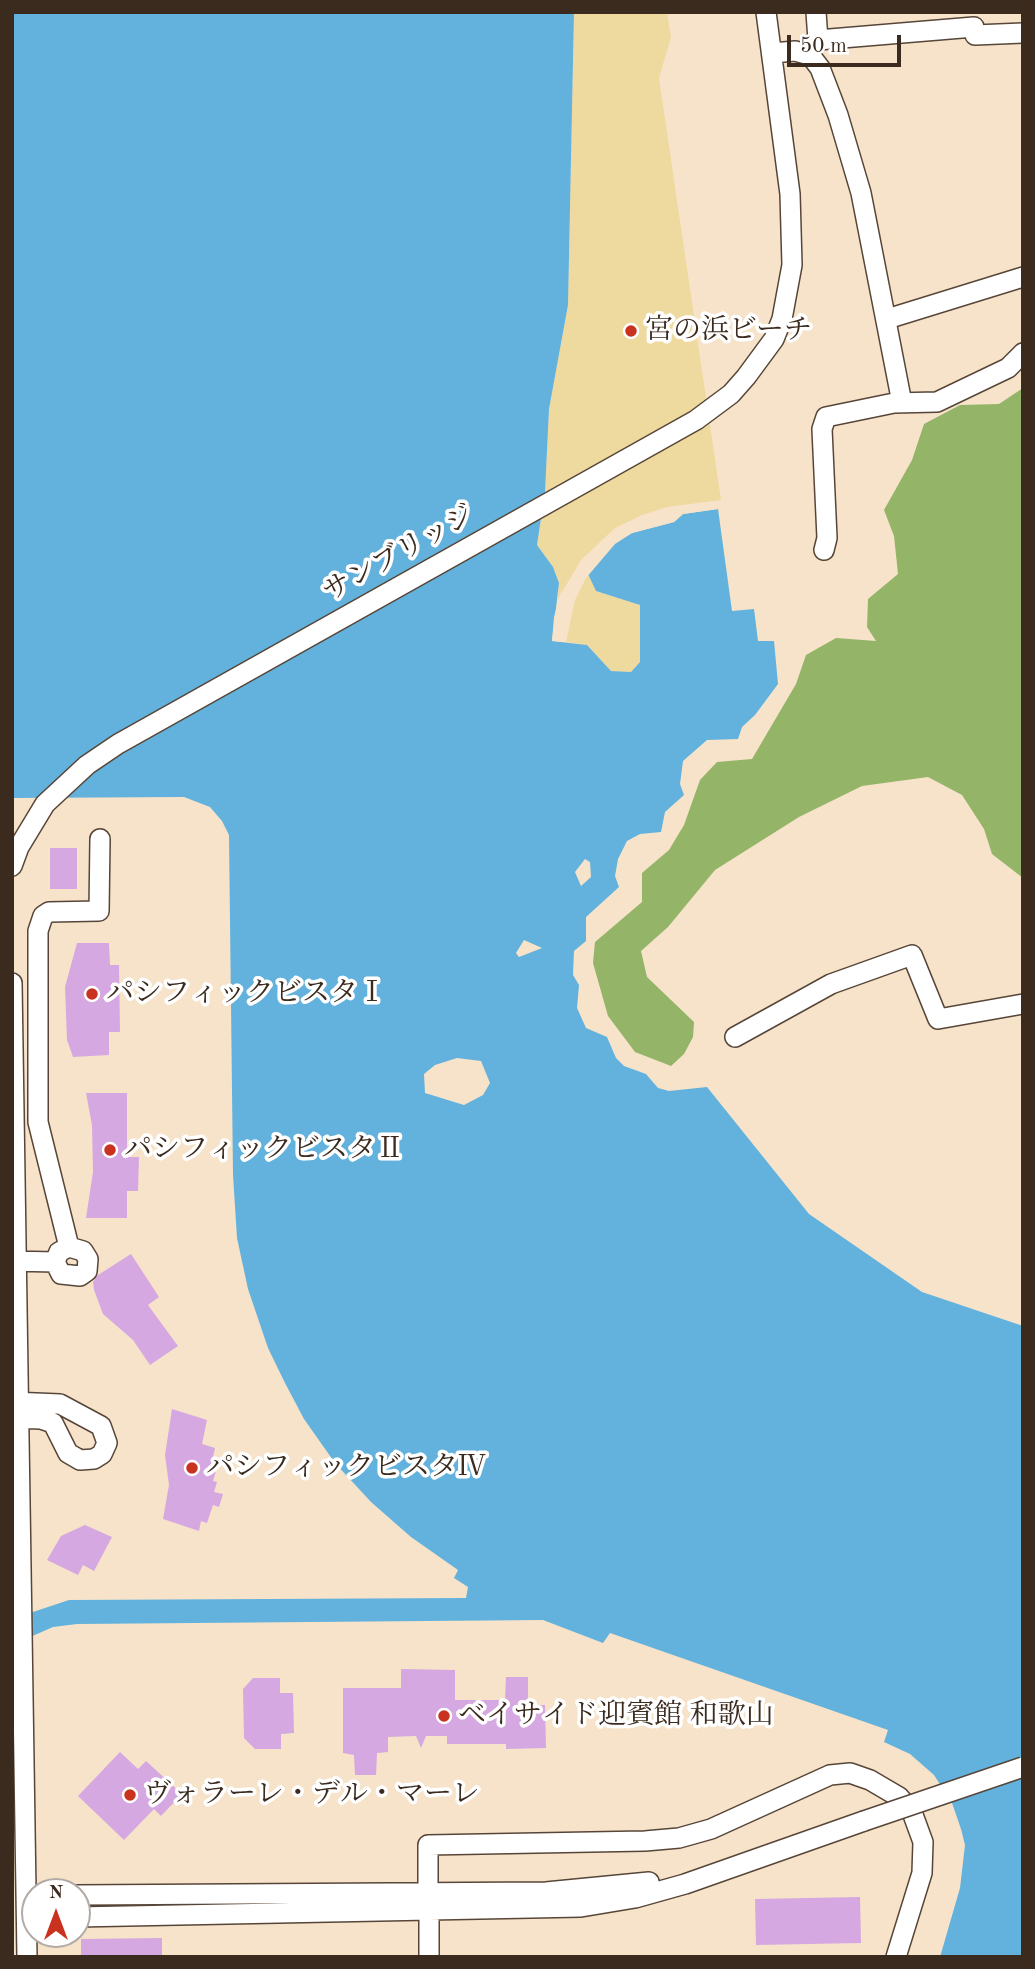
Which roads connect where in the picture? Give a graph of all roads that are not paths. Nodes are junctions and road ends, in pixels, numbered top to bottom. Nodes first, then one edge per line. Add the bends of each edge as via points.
1 (766, 12) edge
2 (816, 12) edge
3 (964, 20) edge
4 (1023, 33) edge
5 (814, 47) junction
6 (772, 53) junction
7 (1023, 277) edge
8 (887, 319) junction
9 (1023, 353) edge
10 (902, 403) junction
11 (824, 550) dead end
12 (100, 839) dead end
13 (19, 847) junction
14 (12, 866) edge
15 (12, 881) edge
16 (12, 983) edge
17 (1023, 1004) edge
18 (735, 1037) dead end
19 (69, 1247) junction
20 (15, 1261) edge
21 (54, 1262) junction
22 (16, 1410) edge
23 (1023, 1767) edge
24 (25, 1878) edge
25 (91, 1895) edge
26 (428, 1903) junction
27 (91, 1916) edge
28 (429, 1957) edge
29 (896, 1957) edge

1 - 6 street, サンブリッジ
2 - 5 street
3 - 4 street via 974,27 975,35
3 - 5 street
5 - 6 street
5 - 8 street via 852,155
6 - 13 street, サンブリッジ via 792,219 788,296 762,359 717,406 118,744 65,782 45,804
7 - 8 street
8 - 10 street
9 - 10 street via 1008,368 937,402
10 - 11 street via 831,414 823,422
12 - 19 street via 99,911 49,912 38,932 38,1122
13 - 14 street
13 - 15 street
16 - 20 street
17 - 18 street via 938,1019 912,955 831,984
19 - 21 street via 59,1252
19 - 21 street via 86,1255 84,1274 65,1276
20 - 21 street
20 - 22 street
22 - 24 street
23 - 26 street, bridge via 767,1854 665,1879
25 - 26 street
26 - 27 street
26 - 28 street
26 - 29 street via 428,1845 679,1838 711,1829 830,1775 850,1773 899,1797 912,1812 923,1842 922,1873

